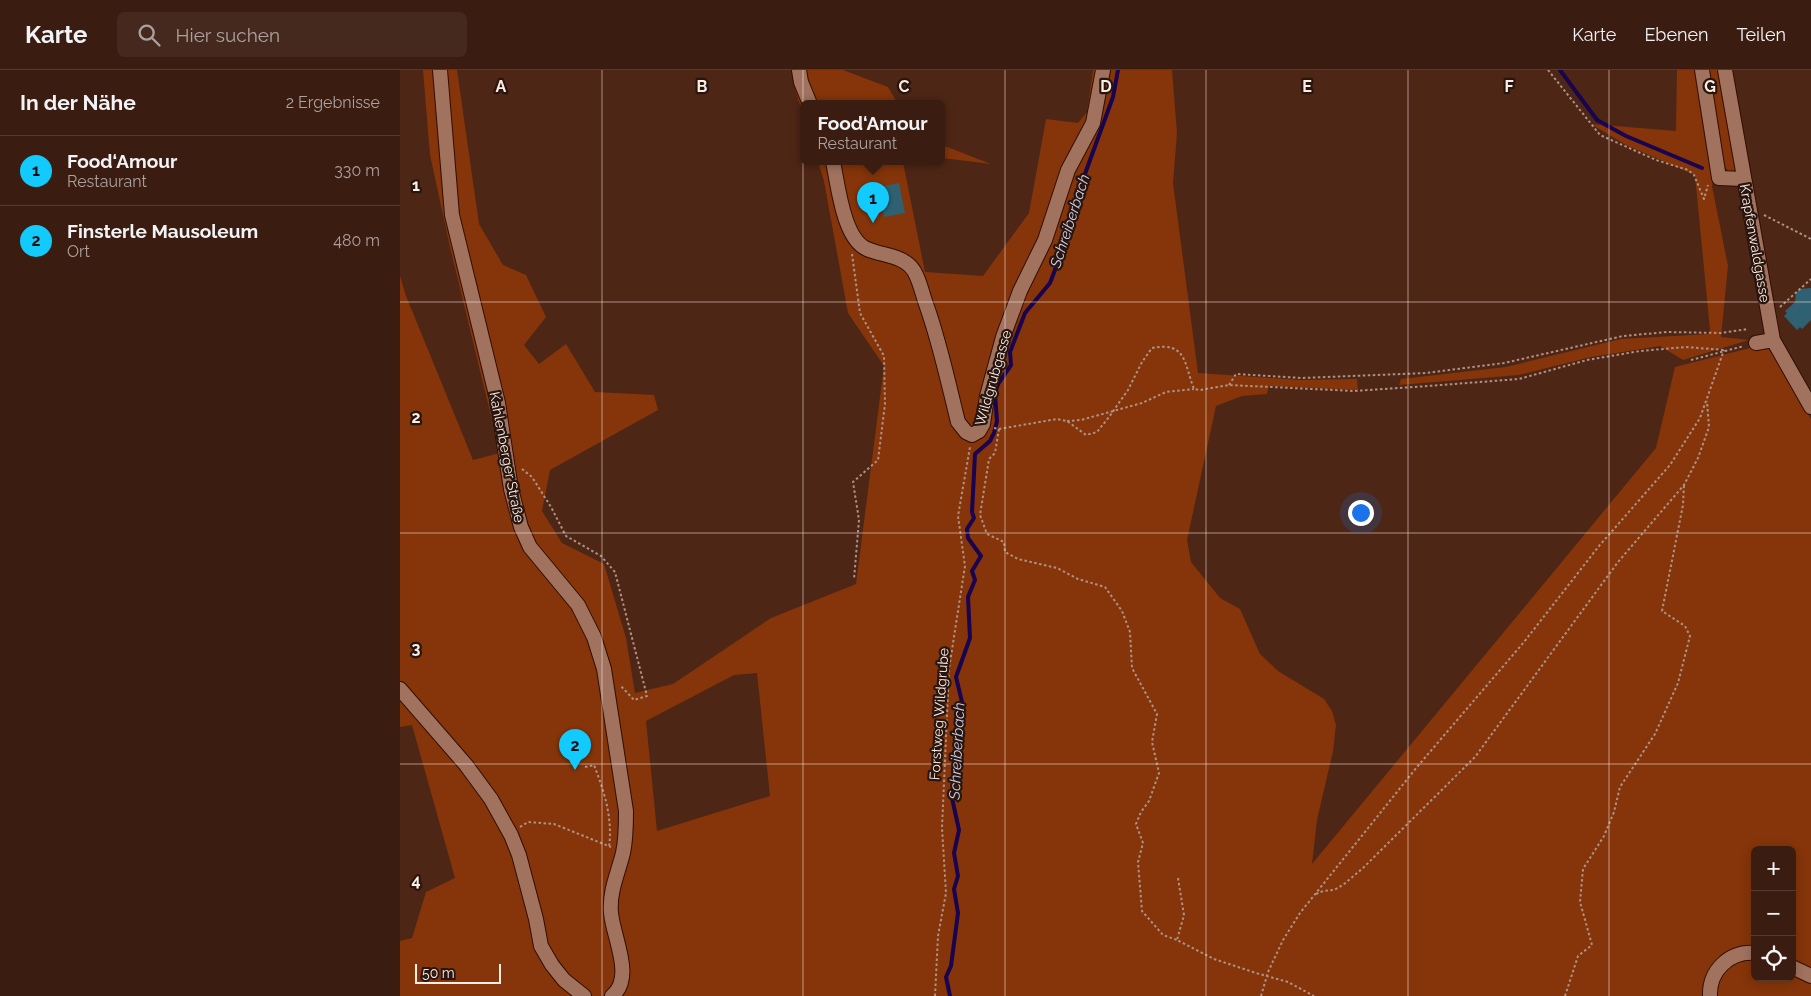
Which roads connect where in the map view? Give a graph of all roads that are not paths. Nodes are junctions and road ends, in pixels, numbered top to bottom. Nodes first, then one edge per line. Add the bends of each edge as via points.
1 (440, 70) edge
2 (799, 70) edge
3 (1104, 70) edge
4 (1702, 70) edge
5 (1725, 70) edge
6 (808, 100) edge
7 (834, 165) edge
8 (1744, 179) junction
9 (1773, 340) junction
10 (1751, 344) road end
11 (1811, 407) edge
12 (400, 689) edge
13 (1751, 953) edge
14 (1796, 969) edge
15 (1811, 976) edge
16 (584, 996) edge
17 (612, 996) edge
18 (1710, 996) edge

1 - 17 street, Kahlenberger Straße via 452,215 498,403 521,527 530,546 578,605 604,669 626,811 623,852 611,900 622,980
2 - 6 street
3 - 7 street, Wildgrubgasse via 1093,122 1068,170 1045,240 1020,291 1003,337 982,424 972,435 958,422 935,325 913,270 902,260 865,248 856,240 844,212
4 - 8 street via 1719,178
5 - 8 street, Krapfenwaldgasse
8 - 9 street, Krapfenwaldgasse
9 - 10 street
9 - 11 street, Krapfenwaldgasse
12 - 16 street via 491,798 519,855 541,946 564,980
13 - 18 street via 1735,956 1720,966 1711,981
14 - 15 street

